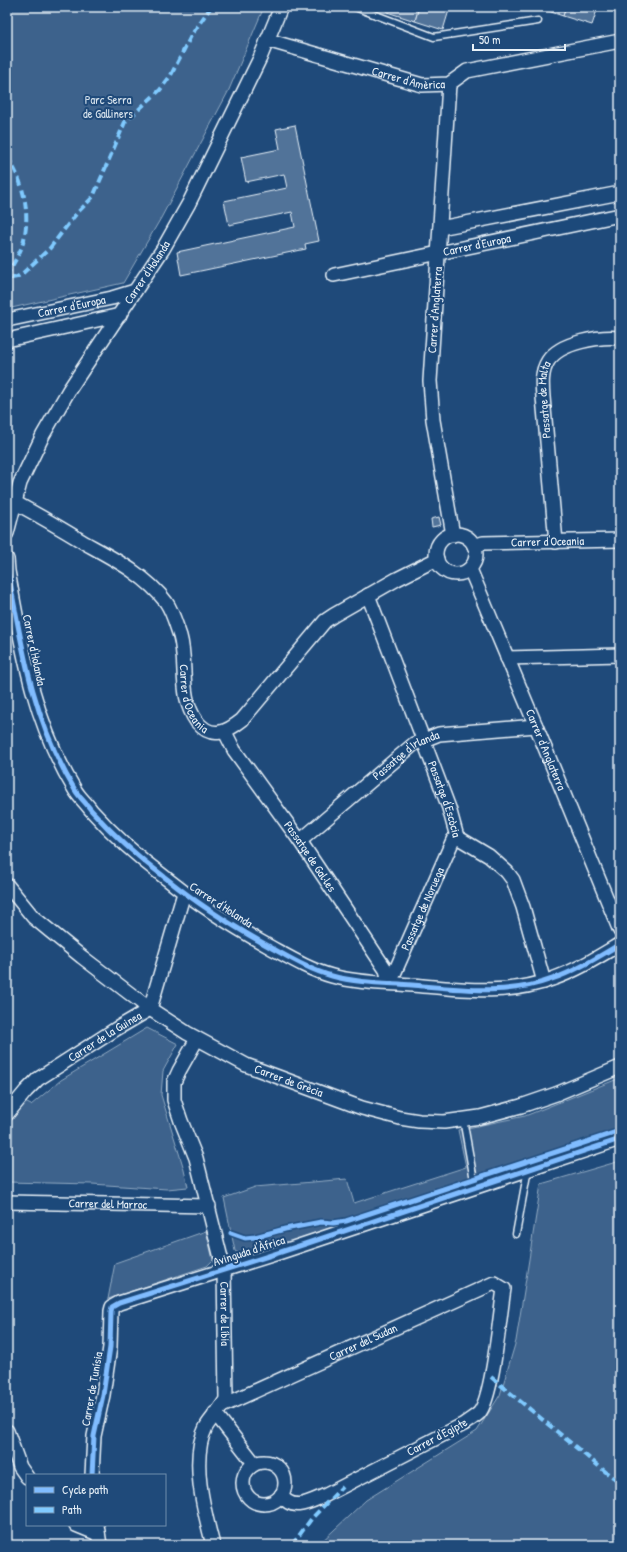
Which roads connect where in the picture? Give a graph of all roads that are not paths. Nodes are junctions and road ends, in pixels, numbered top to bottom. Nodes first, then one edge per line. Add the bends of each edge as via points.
1 (281, 7) edge
2 (355, 7) edge
3 (538, 21) dead end
4 (267, 40) junction
5 (620, 41) edge
6 (449, 84) junction
7 (620, 193) edge
8 (620, 215) edge
9 (440, 228) junction
10 (439, 252) junction
11 (334, 275) dead end
12 (135, 291) junction
13 (120, 315) junction
14 (7, 320) edge
15 (620, 338) edge
16 (7, 340) edge
17 (14, 502) junction
18 (7, 529) edge
19 (7, 533) edge
20 (453, 535) junction
21 (620, 540) edge
22 (556, 542) junction
23 (474, 546) junction
24 (7, 559) edge
25 (437, 559) junction
26 (470, 569) junction
27 (368, 595) junction
28 (620, 655) edge
29 (507, 658) junction
30 (536, 726) junction
31 (225, 732) junction
32 (423, 739) junction
33 (457, 837) junction
34 (300, 841) junction
35 (7, 885) edge
36 (184, 893) junction
37 (620, 930) edge
38 (620, 944) edge
39 (544, 982) junction
40 (390, 983) junction
41 (150, 1009) junction
42 (197, 1039) junction
43 (620, 1067) edge
44 (7, 1114) edge
45 (463, 1119) junction
46 (620, 1139) edge
47 (528, 1169) junction
48 (475, 1186) junction
49 (7, 1202) edge
50 (209, 1206) junction
51 (516, 1234) dead end
52 (224, 1270) junction
53 (504, 1289) joint
54 (112, 1307) joint
55 (218, 1410) junction
56 (7, 1431) edge
57 (254, 1463) junction
58 (92, 1474) edge
59 (26, 1476) edge
60 (282, 1495) junction
61 (78, 1526) edge
62 (99, 1535) edge
63 (213, 1545) edge

1 - 4 street, Carrer d'Holanda
2 - 3 lane via 434,37
4 - 6 street, Carrer d'Amèrica via 422,85
4 - 12 street, Carrer d'Holanda via 189,203
5 - 6 street, Carrer d'Amèrica via 467,71
6 - 9 street, Carrer d'Anglaterra
7 - 9 street, Carrer d'Europa
8 - 10 street, Carrer d'Europa
9 - 10 street, Carrer d'Anglaterra
10 - 11 street, Carrer d'Europa
10 - 20 street, Carrer d'Anglaterra via 430,381 431,402
12 - 13 street, Carrer d'Holanda
12 - 14 street, Carrer d'Europa
13 - 16 street, Carrer d'Europa
13 - 17 street, Carrer d'Holanda via 48,425 20,483
15 - 22 street, Passatge de Malta via 588,340 570,346 556,353 545,368 542,380 543,397
17 - 18 street, Carrer d'Holanda
17 - 31 street, Carrer d'Oceania via 125,566 159,594 173,615 179,634 185,691 193,714 198,723 207,729 216,733
18 - 19 street, Carrer d'Holanda
20 - 23 street via 466,537
20 - 25 street via 442,541
21 - 22 street, Carrer d'Oceania
22 - 23 street, Carrer d'Oceania via 483,543
23 - 26 street via 476,558
24 - 36 street, Carrer d'Holanda via 30,684 39,714 63,769 76,792 119,840
25 - 26 street via 447,572 463,573
25 - 27 street, Carrer d'Oceania
26 - 29 street, Carrer d'Anglaterra
27 - 31 street, Carrer d'Oceania via 325,621 252,709
27 - 32 street, Passatge d'Escòcia
28 - 29 street
29 - 30 street, Carrer d'Anglaterra
30 - 32 street, Passatge d'Irlanda via 439,734
30 - 37 street, Carrer d'Anglaterra
31 - 34 street, Passatge de Gal·les via 234,750
32 - 33 street, Passatge d'Escòcia
32 - 34 street, Passatge d'Irlanda
33 - 39 street, Passatge d'Escòcia via 489,856 513,880
33 - 40 street, Passatge de Noruega via 453,840
34 - 40 street, Passatge de Gal·les via 386,970
35 - 41 street, Carrer de Grècia via 33,917
36 - 40 street, Carrer d'Holanda via 217,916 299,964 332,976
36 - 41 street, Carrer de la Guinea
38 - 39 street, Carrer d'Holanda via 567,973
39 - 40 street, Carrer d'Holanda via 503,990
41 - 42 street, Carrer de Grècia
41 - 44 street, Carrer de la Guinea via 38,1079
42 - 45 street, Carrer de Grècia via 246,1065 362,1108 419,1121 444,1122
42 - 50 street, Carrer de Líbia via 178,1070 174,1082 174,1100 196,1158
43 - 45 street, Carrer de Grècia via 521,1106
45 - 48 lane
46 - 47 street, Avinguda d'Àfrica
47 - 48 street, Avinguda d'Àfrica
47 - 51 lane
48 - 52 street, Avinguda d'Àfrica
49 - 50 street, Carrer del Marroc
50 - 52 street, Carrer de Líbia
52 - 54 street, Avinguda d'Àfrica
52 - 55 street, Carrer de Líbia via 226,1399
53 - 55 street, Carrer del Sudan via 494,1283
53 - 60 street, Carrer d'Egipte via 491,1376 486,1398 479,1412 464,1424 326,1495 304,1504 292,1504 285,1501
54 - 58 street, Carrer de Tunísia via 110,1347 94,1436
55 - 57 street
55 - 63 street, Carrer de Líbia via 206,1428 200,1444 199,1460 204,1514
56 - 59 street via 20,1467
57 - 60 street via 266,1461 277,1465 285,1480
57 - 60 street via 243,1476 242,1485 251,1500 258,1504 267,1504
61 - 62 street

